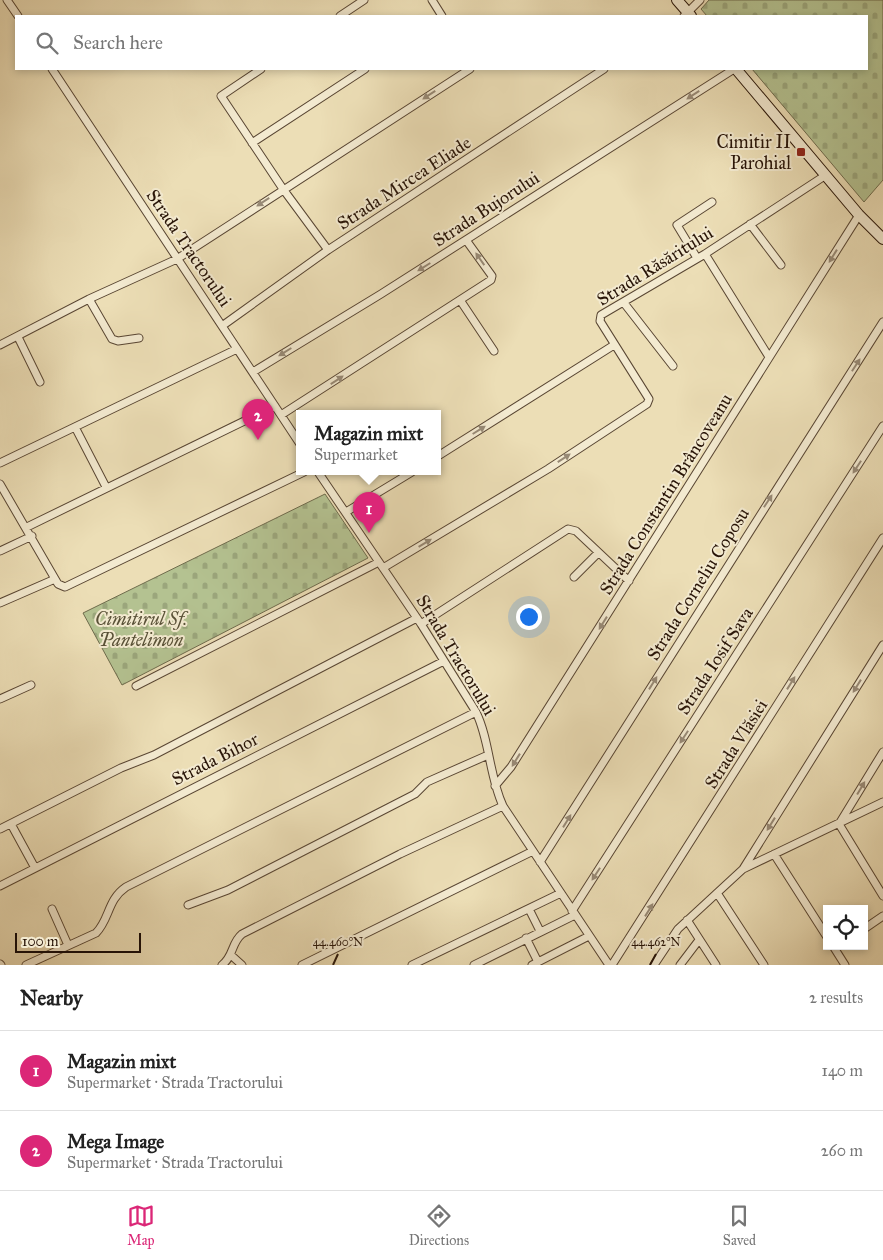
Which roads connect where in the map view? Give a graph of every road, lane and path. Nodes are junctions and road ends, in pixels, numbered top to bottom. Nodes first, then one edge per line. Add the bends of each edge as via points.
1 (7, 0) edge
2 (364, 0) edge
3 (432, 0) edge
4 (676, 0) edge
5 (700, 0) edge
6 (17, 15) edge
7 (342, 15) edge
8 (441, 15) edge
9 (688, 15) edge
10 (53, 70) edge
11 (260, 70) edge
12 (364, 70) edge
13 (468, 70) edge
14 (602, 70) edge
15 (733, 70) edge
16 (736, 70) edge
17 (252, 142) junction
18 (826, 176) junction
19 (284, 189) junction
20 (712, 202) dead end
21 (859, 215) junction
22 (750, 224) junction
23 (883, 239) edge
24 (466, 240) junction
25 (328, 250) junction
26 (705, 254) junction
27 (697, 258) junction
28 (177, 259) junction
29 (781, 265) dead end
30 (89, 299) junction
31 (460, 300) junction
32 (624, 303) junction
33 (883, 322) edge
34 (222, 326) junction
35 (18, 336) junction
36 (139, 338) dead end
37 (614, 344) junction
38 (0, 345) edge
39 (238, 349) junction
40 (494, 351) dead end
41 (769, 357) junction
42 (673, 366) dead end
43 (253, 372) junction
44 (40, 382) dead end
45 (275, 406) junction
46 (281, 415) junction
47 (883, 426) edge
48 (75, 428) junction
49 (296, 438) edge
50 (441, 454) edge
51 (0, 463) edge
52 (298, 475) edge
53 (320, 475) edge
54 (407, 475) edge
55 (0, 484) edge
56 (106, 487) junction
57 (346, 512) junction
58 (27, 527) junction
59 (32, 536) junction
60 (883, 538) edge
61 (0, 551) edge
62 (598, 553) junction
63 (381, 565) junction
64 (574, 578) dead end
65 (55, 579) junction
66 (629, 581) junction
67 (0, 603) edge
68 (419, 621) junction
69 (883, 645) edge
70 (444, 661) junction
71 (30, 684) dead end
72 (136, 686) dead end
73 (0, 699) edge
74 (476, 712) junction
75 (883, 752) edge
76 (488, 755) junction
77 (495, 786) junction
78 (883, 802) edge
79 (503, 806) junction
80 (11, 824) junction
81 (839, 824) junction
82 (0, 829) edge
83 (533, 851) junction
84 (774, 854) junction
85 (540, 862) junction
86 (35, 868) junction
87 (743, 869) junction
88 (0, 886) edge
89 (561, 893) junction
90 (716, 893) junction
91 (883, 896) edge
92 (188, 905) dead end
93 (52, 908) dead end
94 (529, 909) junction
95 (574, 913) junction
96 (883, 916) edge
97 (687, 920) junction
98 (868, 926) edge
99 (823, 930) edge
100 (540, 931) junction
101 (590, 936) junction
102 (526, 938) junction
103 (700, 940) junction
104 (68, 945) junction
105 (837, 950) edge
106 (232, 956) junction
107 (535, 963) edge
108 (26, 965) edge
109 (222, 965) edge
110 (242, 965) edge
111 (302, 965) edge
112 (412, 965) edge
113 (474, 965) edge
114 (611, 965) edge
115 (654, 965) edge
116 (680, 965) edge
117 (716, 965) edge
118 (764, 965) edge
119 (845, 965) edge

1 - 6 street
2 - 7 street
3 - 8 street
4 - 9 street
5 - 9 street
10 - 28 street, Strada Tractorului
11 - 17 street via 221,96
12 - 17 street
13 -> 19 street
14 - 25 street, Strada Mircea Eliade
15 -> 24 street, Strada Bujorului
16 - 18 street
17 - 19 street
18 - 21 street
18 - 22 street, Strada Răsăritului
19 - 25 street
19 -> 28 street
20 - 27 street via 677,225
21 - 23 street
21 -> 41 street, Strada Constantin Brâncoveanu
22 - 26 street, Strada Răsăritului
22 - 29 street
31 -> 24 street via 492,278
24 -> 43 street, Strada Bujorului
25 - 34 street, Strada Mircea Eliade
26 - 27 street, Strada Răsăritului
26 - 41 street
27 - 32 street, Strada Răsăritului
28 - 30 street
28 - 34 street, Strada Tractorului
30 - 35 street
30 - 36 street via 112,339
31 - 40 street
46 -> 31 street
32 - 37 street, Strada Răsăritului via 600,318
32 - 42 street
85 -> 33 street, Strada Corneliu Coposu
34 - 39 street, Strada Tractorului
35 - 38 street
35 - 44 street
50 -> 37 street
63 -> 37 street via 548,468 649,402
39 - 43 street, Strada Tractorului
39 - 48 street
41 - 66 street, Strada Constantin Brâncoveanu
43 - 45 street, Strada Tractorului
45 - 46 street, Strada Tractorului
45 - 56 street
46 - 49 street, Strada Tractorului
47 -> 95 street, Strada Iosif Sava
48 - 51 street
48 - 56 street
52 - 65 street via 69,586 62,587
53 - 57 street, Strada Tractorului
54 - 57 street
55 - 58 street
56 - 58 street
57 - 63 street, Strada Tractorului
58 - 59 street
59 - 61 street
59 - 65 street
114 -> 60 street, Strada Vlăsiei
62 - 64 street
62 - 66 street
62 - 68 street via 576,531 564,530
63 - 68 street, Strada Tractorului
63 - 72 street
65 - 67 street
66 -> 77 street, Strada Constantin Brâncoveanu via 511,768
68 - 70 street, Strada Tractorului
68 - 80 street via 154,756 121,768
69 -> 87 street
70 - 74 street, Strada Tractorului
70 - 86 street, Strada Bihor
71 - 73 street
74 - 76 street, Strada Tractorului
74 - 104 street via 126,887 111,902 100,929
81 -> 75 street
76 - 77 street, Strada Tractorului
76 - 92 street via 427,782 415,794 228,890
77 - 79 street, Strada Tractorului
78 - 81 street
79 - 83 street, Strada Tractorului
79 - 106 street via 242,934 235,942
80 - 82 street
80 - 86 street
81 - 84 street
81 - 91 street
83 - 85 street, Strada Tractorului
83 - 111 street
84 - 87 street
84 - 99 street
85 - 89 street, Strada Tractorului
86 - 88 street, Strada Bihor
87 - 90 street
89 - 94 street
89 - 95 street, Strada Tractorului
90 - 97 street
90 - 118 street
93 - 104 street
94 - 100 street
94 - 112 street
95 - 100 street
95 - 101 street, Strada Tractorului
96 - 98 street
97 - 103 street
97 - 115 street
100 - 102 street
101 - 107 street
101 - 114 street, Strada Tractorului
102 - 107 street
102 - 113 street
103 - 116 street
103 - 117 street
104 - 108 street
105 - 119 street
106 - 109 street
106 - 110 street

